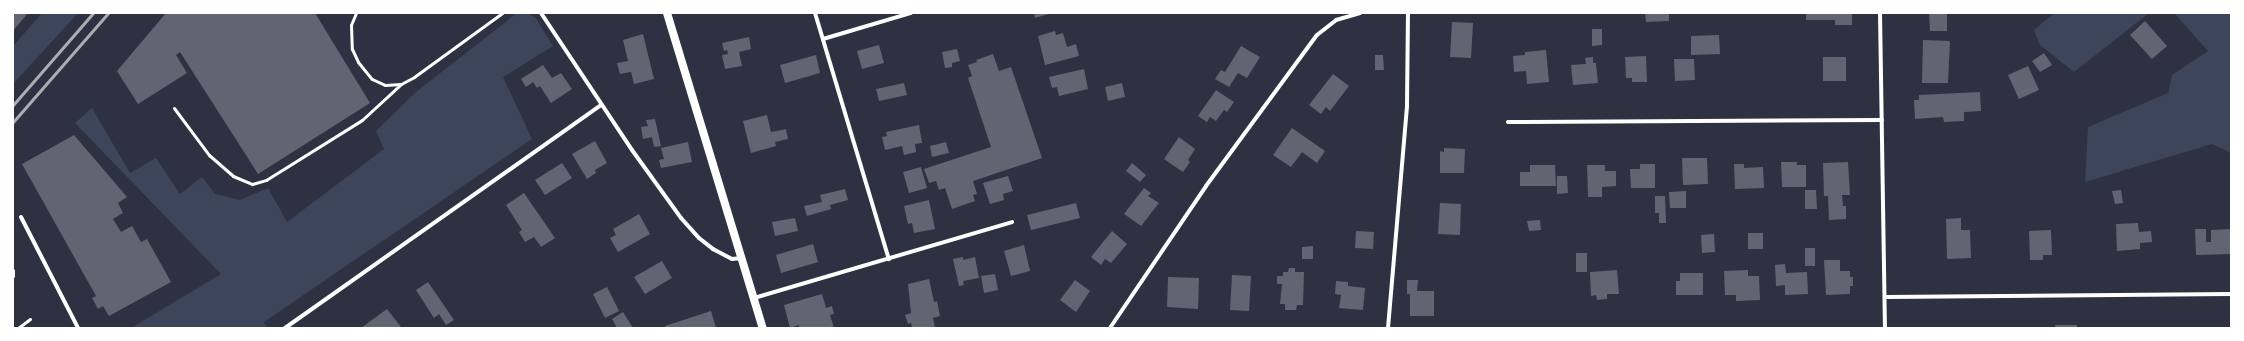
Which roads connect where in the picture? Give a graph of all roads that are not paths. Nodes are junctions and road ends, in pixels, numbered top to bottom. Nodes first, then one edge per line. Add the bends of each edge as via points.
1 (356, 13) edge
2 (502, 13) edge
3 (540, 13) edge
4 (667, 13) edge
5 (815, 13) edge
6 (911, 13) edge
7 (1360, 13) edge
8 (1408, 13) edge
9 (1880, 13) edge
10 (823, 39) junction
11 (401, 84) junction
12 (601, 105) junction
13 (174, 108) dead end
14 (1882, 120) junction
15 (1508, 122) dead end
16 (21, 217) dead end
17 (1012, 222) dead end
18 (742, 258) junction
19 (889, 259) junction
20 (13, 270) edge
21 (13, 276) edge
22 (2231, 294) edge
23 (1885, 297) junction
24 (754, 298) junction
25 (30, 319) dead end
26 (18, 328) edge
27 (78, 328) edge
28 (285, 328) edge
29 (763, 328) edge
30 (1110, 328) edge
31 (1388, 328) edge
32 (1885, 328) edge

1 - 11 lane via 350,37 358,62 378,84
2 - 11 lane
3 - 12 street
4 - 18 main road
5 - 10 street
6 - 10 street
7 - 30 street via 1336,20 1317,34 1206,186
8 - 31 street via 1407,106
9 - 14 street
10 - 19 street
11 - 13 lane via 362,120 266,180 252,184 233,176 209,155
12 - 18 street via 681,218 699,238 732,259
12 - 28 street
14 - 15 street
14 - 23 street
16 - 27 street
17 - 19 street
18 - 24 main road
19 - 24 street
20 - 21 lane
22 - 23 street
23 - 32 street
24 - 29 main road
25 - 26 lane

